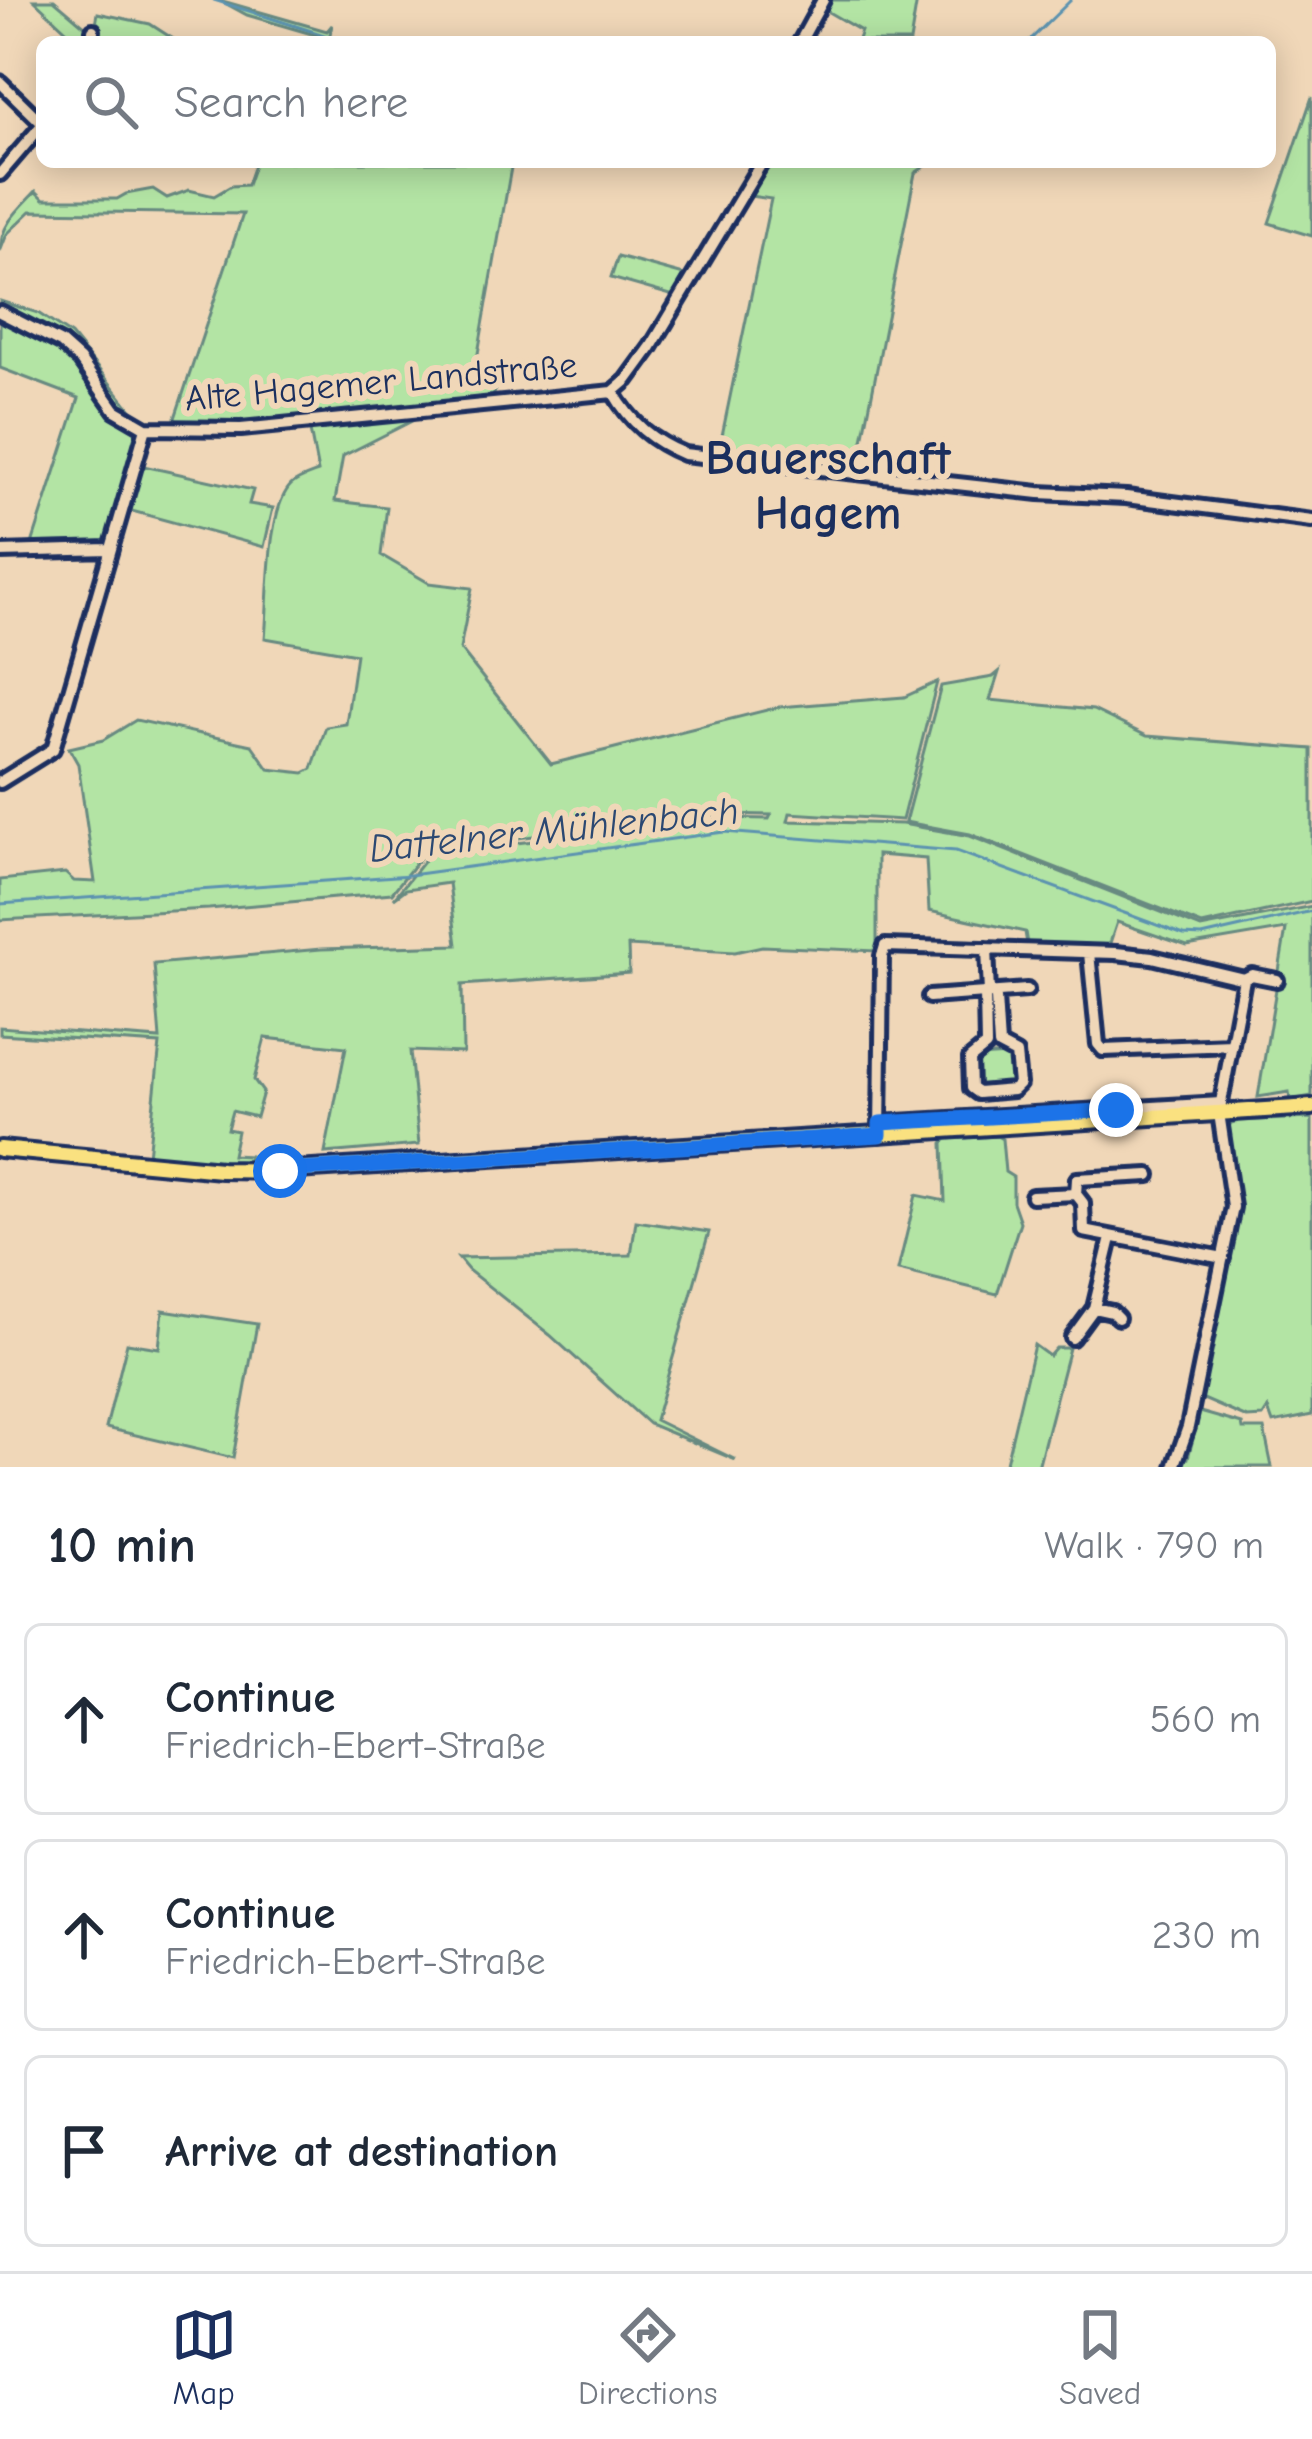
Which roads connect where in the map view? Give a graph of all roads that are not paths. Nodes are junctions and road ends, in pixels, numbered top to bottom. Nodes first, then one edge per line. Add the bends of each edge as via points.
1 (824, 0) edge
2 (803, 36) edge
3 (2, 91) edge
4 (36, 117) edge
5 (36, 129) edge
6 (758, 168) edge
7 (1, 170) edge
8 (0, 312) edge
9 (613, 392) junction
10 (146, 428) junction
11 (1312, 520) edge
12 (109, 549) junction
13 (0, 551) edge
14 (0, 782) edge
15 (987, 949) junction
16 (1089, 952) junction
17 (1244, 979) junction
18 (1277, 980) dead end
19 (1027, 990) dead end
20 (989, 993) junction
21 (929, 997) dead end
22 (1232, 1045) junction
23 (996, 1092) junction
24 (1312, 1107) edge
25 (1220, 1108) junction
26 (998, 1117) junction
27 (880, 1129) junction
28 (0, 1149) edge
29 (1149, 1175) dead end
30 (1076, 1194) junction
31 (1032, 1196) dead end
32 (1084, 1230) junction
33 (1111, 1238) junction
34 (1083, 1246) dead end
35 (1222, 1258) junction
36 (1094, 1308) junction
37 (1118, 1318) dead end
38 (1072, 1338) dead end
39 (1174, 1467) edge

1 - 2 street
3 - 4 street
5 - 7 street
6 - 9 street via 651,347
8 - 10 street via 61,343 115,410
9 - 10 street, Alte Hagemer Landstraße via 241,429
9 - 11 street, Alte Hagemer Landstraße via 634,423 685,454
10 - 12 street
12 - 13 street
12 - 14 street via 52,749
15 - 16 street
15 - 20 street
15 - 27 street via 885,946
16 - 17 street
16 - 22 street via 1103,1050
17 - 18 street
17 - 22 street
19 - 20 street
20 - 21 street
20 - 23 street via 999,1045 1017,1057 1018,1084
20 - 23 street via 986,1046 970,1057 971,1088
22 - 25 street
23 - 26 street
24 - 25 main road
25 - 26 street
25 - 27 main road
25 - 35 street via 1234,1195
26 - 27 street
27 - 28 main road via 280,1171
29 - 30 street via 1077,1179
30 - 31 street
30 - 32 street
32 - 33 street
32 - 34 street
33 - 35 street
33 - 36 street
35 - 39 street
36 - 37 street
36 - 38 street

